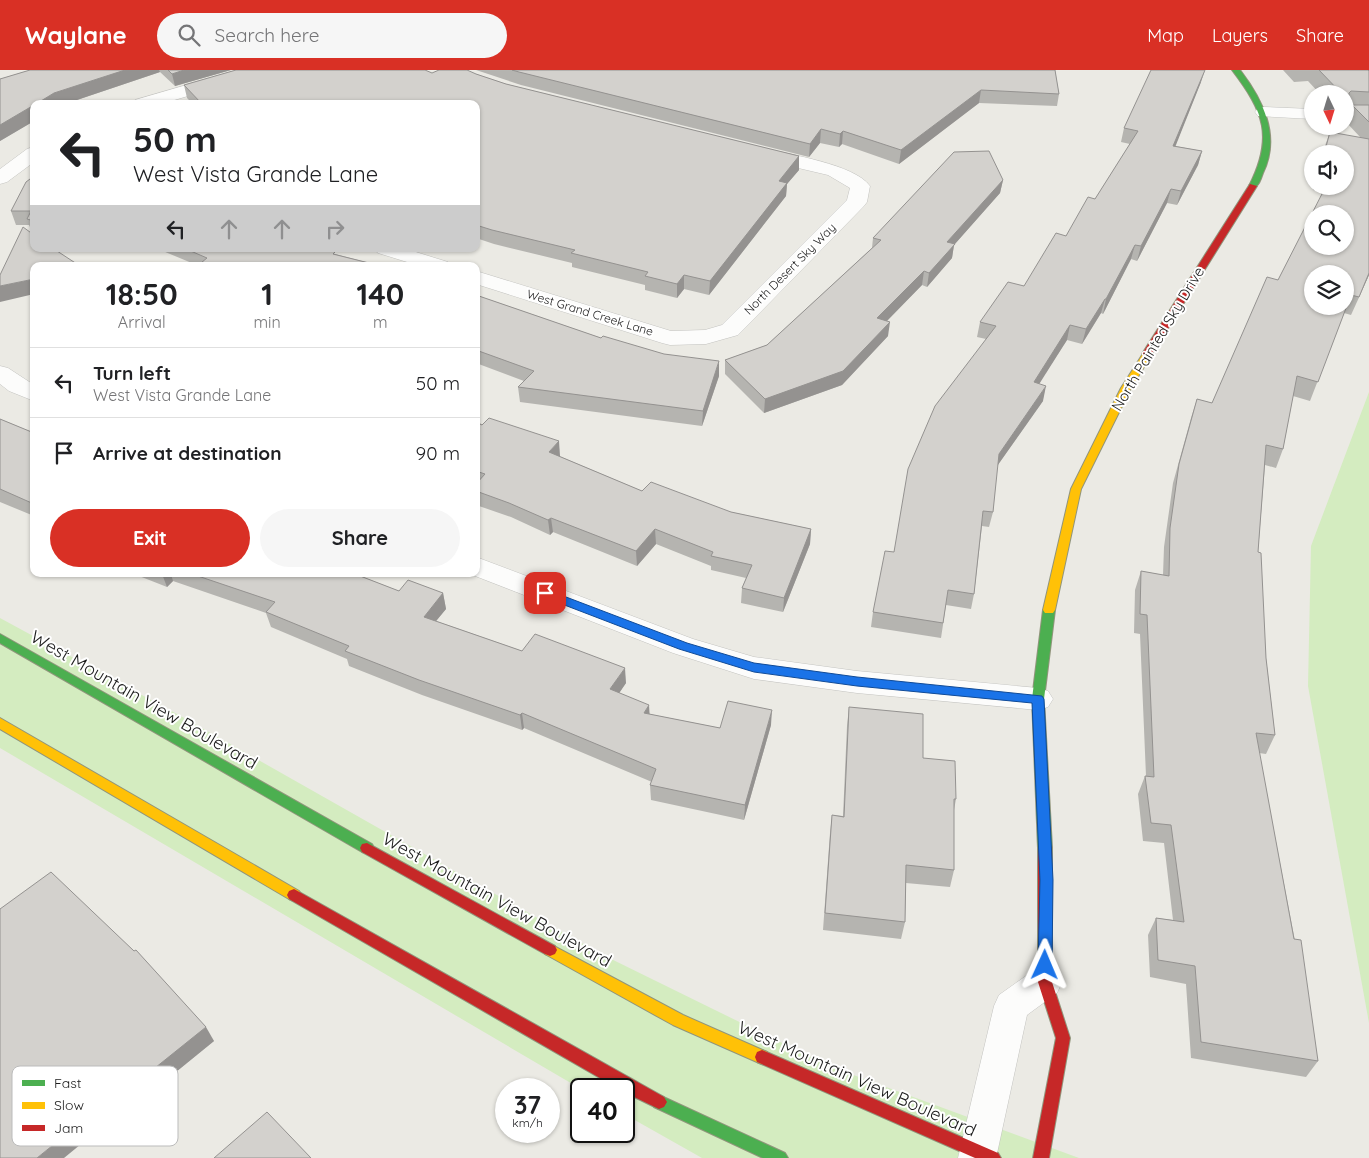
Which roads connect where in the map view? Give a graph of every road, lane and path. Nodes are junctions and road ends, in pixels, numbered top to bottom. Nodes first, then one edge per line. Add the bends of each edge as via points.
1 (256, 70) edge
2 (1236, 70) edge
3 (155, 100) edge
4 (1264, 112) junction
5 (1304, 114) edge
6 (1354, 115) edge
7 (1369, 116) edge
8 (750, 150) edge
9 (30, 156) edge
10 (0, 178) edge
11 (395, 252) edge
12 (428, 262) edge
13 (480, 278) edge
14 (706, 337) joint
15 (0, 374) edge
16 (30, 392) edge
17 (480, 568) edge
18 (0, 638) edge
19 (1038, 699) junction
20 (0, 722) edge
21 (1045, 982) junction
22 (983, 1156) edge
23 (780, 1158) edge
24 (1041, 1158) edge

1 - 3 street
2 - 4 street, North Painted Sky Drive
4 - 5 street
4 - 19 street, North Painted Sky Drive via 1265,163 1126,388 1076,489 1050,599
6 - 7 street
8 - 14 street, North Desert Sky Way via 836,172 860,186 857,202 730,330
9 - 10 street
11 - 12 street
13 - 14 street, West Grand Creek Lane via 670,338
15 - 16 street
17 - 19 street via 683,646 754,668 857,682
18 - 22 street, West Mountain View Boulevard via 382,857 678,1020
19 - 21 street, North Painted Sky Drive via 1046,880
20 - 23 street via 357,932 642,1094
21 - 22 street via 1011,1006
21 - 24 street, North Painted Sky Drive via 1063,1038

